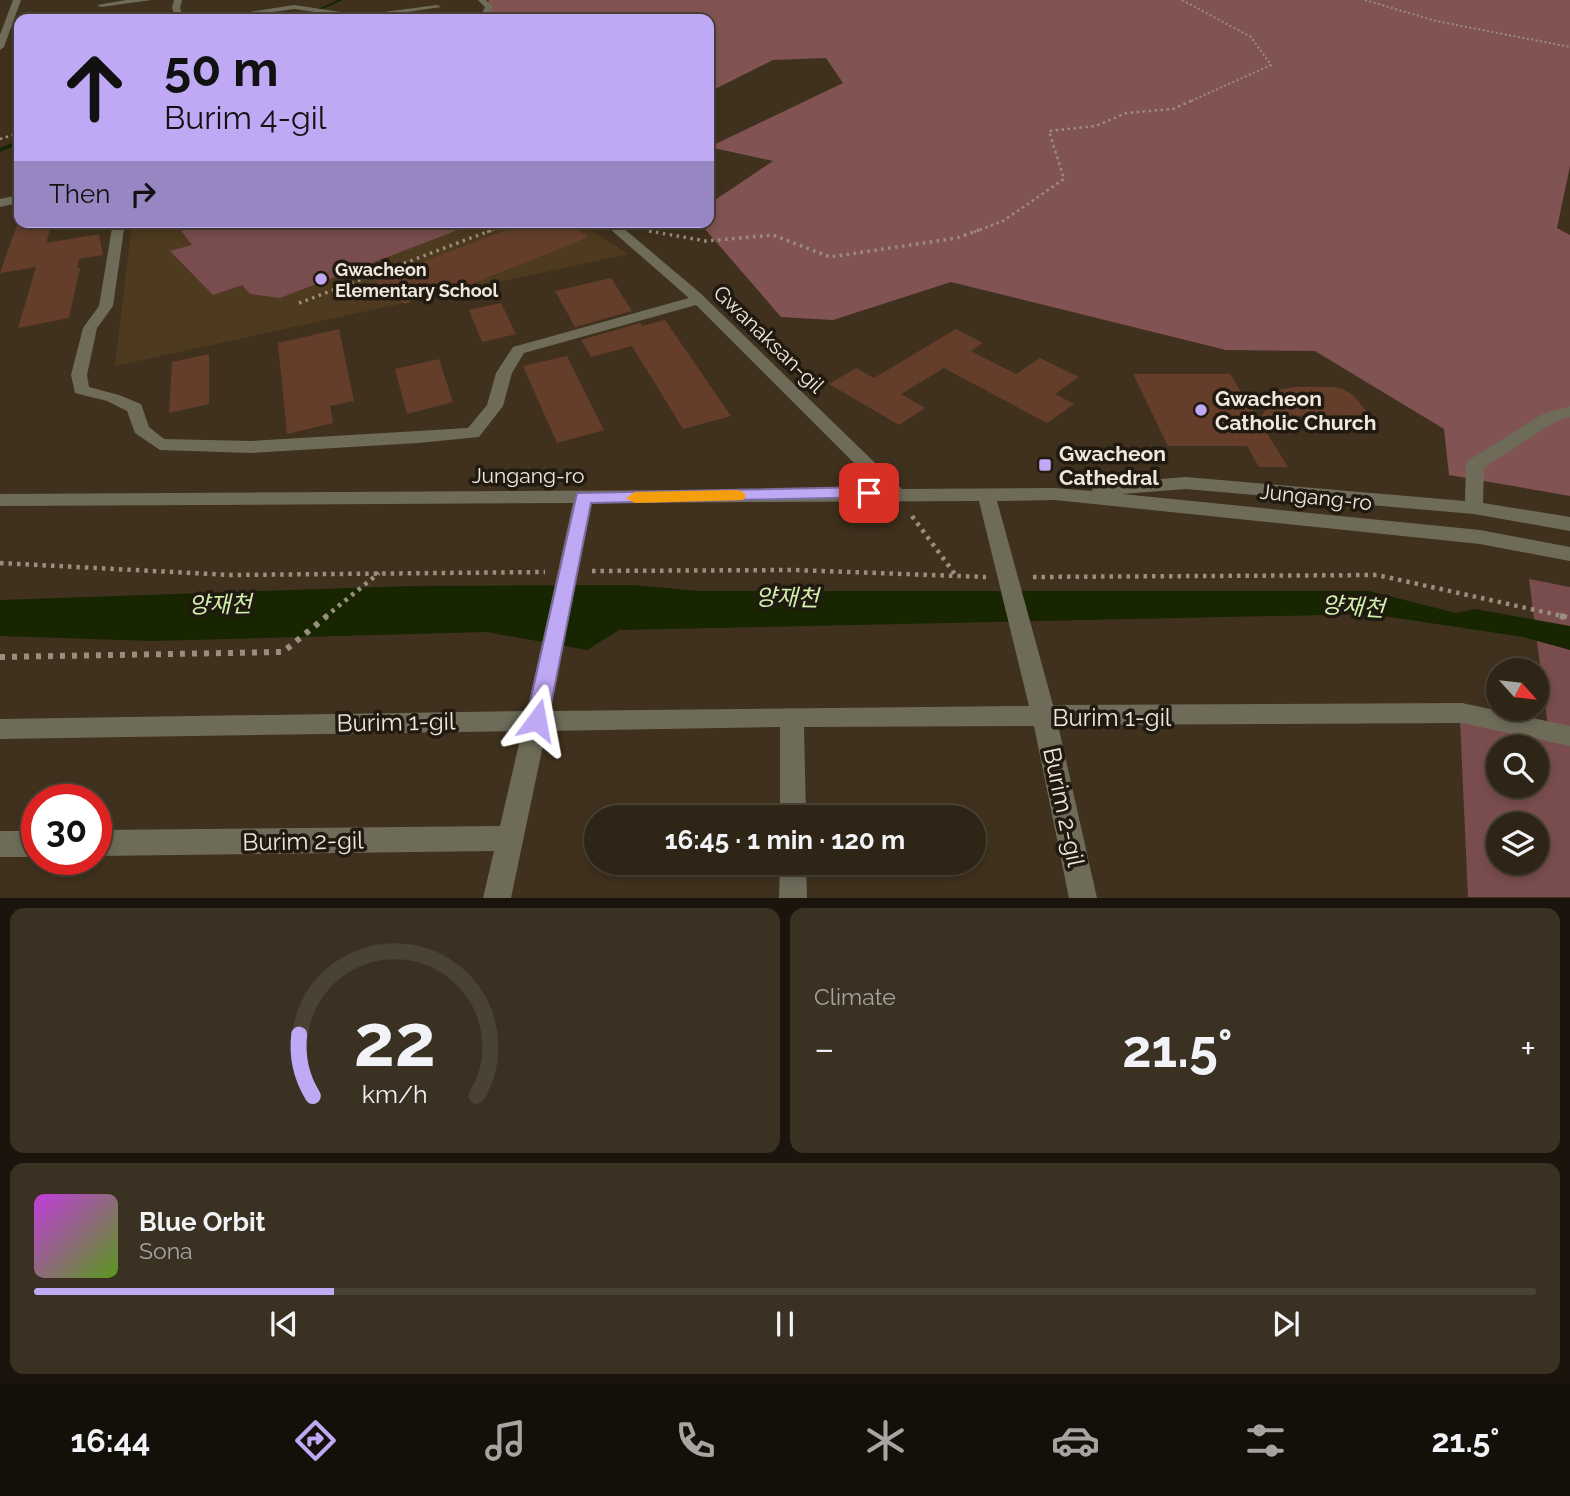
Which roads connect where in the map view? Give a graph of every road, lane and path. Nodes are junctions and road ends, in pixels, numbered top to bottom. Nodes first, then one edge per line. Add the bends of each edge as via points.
1 (17, 0) edge
2 (148, 0) edge
3 (303, 0) edge
4 (482, 0) edge
5 (1182, 0) edge
6 (1365, 0) edge
7 (101, 5) dead end
8 (294, 8) junction
9 (437, 8) dead end
10 (248, 14) edge
11 (346, 14) edge
12 (394, 14) edge
13 (486, 14) edge
14 (2, 46) edge
15 (1570, 47) edge
16 (118, 228) edge
17 (493, 228) edge
18 (615, 228) edge
19 (633, 228) edge
20 (699, 300) junction
21 (299, 303) dead end
22 (1570, 411) edge
23 (895, 493) junction
24 (986, 493) junction
25 (1055, 494) junction
26 (583, 497) junction
27 (0, 500) edge
28 (1474, 508) junction
29 (1570, 524) edge
30 (1570, 554) edge
31 (0, 562) edge
32 (559, 572) dead end
33 (587, 572) dead end
34 (380, 573) junction
35 (958, 577) junction
36 (999, 577) dead end
37 (1027, 577) dead end
38 (1570, 618) edge
39 (0, 657) edge
40 (1042, 711) junction
41 (793, 717) junction
42 (537, 720) junction
43 (0, 729) edge
44 (1570, 736) edge
45 (793, 805) edge
46 (510, 838) junction
47 (112, 843) edge
48 (0, 844) edge
49 (21, 844) edge
50 (793, 875) edge
51 (497, 898) edge
52 (793, 898) edge
53 (1083, 898) edge

1 - 14 street
2 - 7 street
3 - 8 street via 287,7
4 - 13 street via 489,7
5 - 19 path via 1251,37 1271,65 1173,108 1126,113 1096,126 1049,131 1064,179 1003,221 957,238 830,257 773,235 706,241
6 - 15 path via 1436,21
8 - 10 street
8 - 11 street
9 - 12 street
16 - 20 street via 106,306 90,328 79,375 81,390 135,408 141,429 160,444 251,447 473,433 495,406 504,373 518,350
17 - 21 path
18 - 20 street, Gwanaksan-gil
20 - 23 street, Gwanaksan-gil
22 - 28 street via 1549,418 1475,464
23 - 24 street, Jungang-ro
23 - 26 street, Jungang-ro
23 - 35 path
24 - 25 street, Jungang-ro
24 - 40 street, Burim 2-gil
25 - 28 street, Jungang-ro via 1186,483
25 - 30 street, Jungang-ro via 1480,537
26 - 27 street, Jungang-ro
26 - 42 street
28 - 29 street, Jungang-ro
31 - 34 path via 230,575
32 - 34 path
33 - 35 path via 794,570
34 - 39 path via 283,652
35 - 36 path
37 - 38 path via 1377,575
40 - 41 street, Burim 1-gil
40 - 44 street, Burim 1-gil via 1462,713
40 - 53 street, Burim 2-gil
41 - 42 street, Burim 1-gil
41 - 45 street
42 - 43 street, Burim 1-gil
42 - 46 street
46 - 47 street, Burim 2-gil
46 - 51 street
48 - 49 street
50 - 52 street

